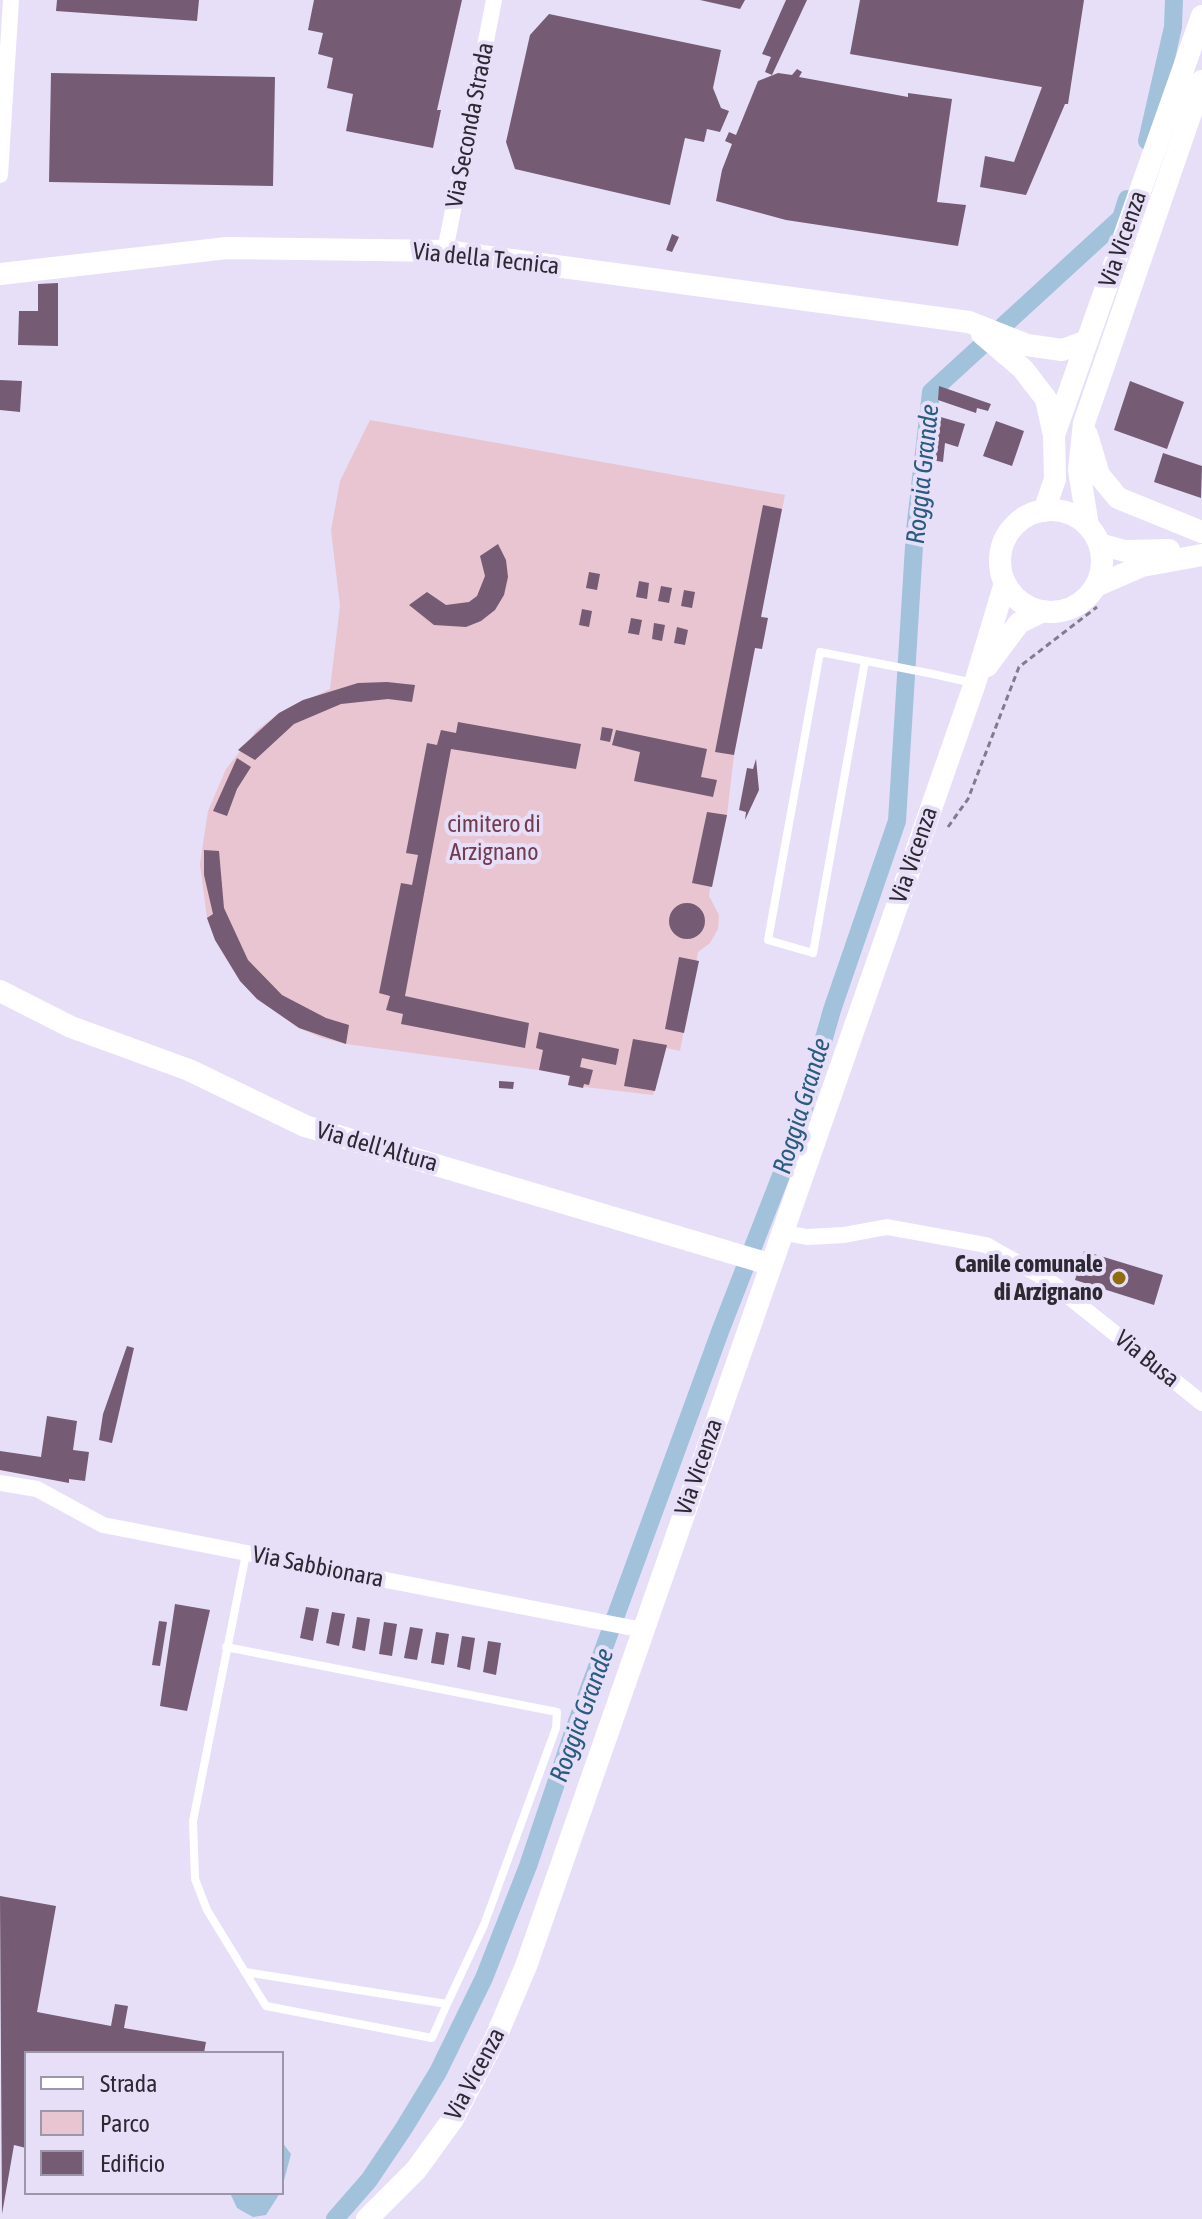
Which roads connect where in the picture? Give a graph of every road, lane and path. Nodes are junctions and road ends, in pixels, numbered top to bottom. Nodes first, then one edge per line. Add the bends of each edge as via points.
1 (11, 0) edge
2 (494, 0) edge
3 (1202, 16) edge
4 (1202, 81) edge
5 (0, 175) edge
6 (445, 251) junction
7 (0, 274) edge
8 (969, 322) junction
9 (1087, 341) junction
10 (1084, 423) junction
11 (1054, 435) junction
12 (1044, 511) junction
13 (1202, 532) edge
14 (1094, 535) junction
15 (1202, 552) edge
16 (1005, 583) junction
17 (1100, 594) junction
18 (1043, 611) junction
19 (865, 661) junction
20 (975, 683) junction
21 (948, 827) dead end
22 (0, 991) edge
23 (780, 1232) junction
24 (769, 1264) junction
25 (1202, 1403) edge
26 (0, 1483) edge
27 (246, 1553) junction
28 (643, 1629) junction
29 (226, 1647) junction
30 (245, 1972) junction
31 (447, 2004) junction
32 (367, 2219) edge

1 - 5 street
2 - 6 street, Via Seconda Strada
3 - 9 main road, Via Vicenza
4 - 10 main road, Via Vicenza
6 - 7 main road, Via della Tecnica via 227,248
6 - 8 main road, Via della Tecnica
8 - 9 main road, Via della Tecnica via 1027,345 1062,350
8 - 11 main road via 1023,369 1046,399
9 - 11 main road, Via Vicenza
10 - 13 main road via 1099,475 1118,498
10 - 14 main road, Via Vicenza via 1079,470
11 - 12 main road, Via Vicenza via 1055,479
12 - 14 main road via 1076,516
12 - 16 main road, Via Vicenza via 1016,524 1007,537 1001,552
14 - 15 main road via 1125,551
14 - 17 main road, Via Vicenza via 1102,559
15 - 17 main road via 1142,566
16 - 18 main road via 1021,602
16 - 20 main road, Via Vicenza
17 - 18 main road, Via Vicenza via 1073,607
17 - 21 path via 1019,667 968,799
18 - 20 main road, Via Vicenza via 1019,623
19 - 19 lane via 820,652 768,940 813,953
19 - 20 lane
20 - 23 main road, Via Vicenza
22 - 24 main road, Via dell'Altura via 71,1027 189,1070 305,1126
23 - 24 main road, Via Vicenza
23 - 25 street, Via Busa via 807,1237 887,1227 986,1245 1048,1280
24 - 28 main road, Via Vicenza
26 - 27 street, Via Sabbionara via 37,1489 103,1525
27 - 28 street, Via Sabbionara
27 - 29 lane
28 - 32 main road, Via Vicenza via 526,1966 496,2037 453,2119 416,2170
29 - 30 lane via 192,1846 195,1879 207,1910
29 - 31 lane via 557,1712 556,1728 484,1925
30 - 31 lane
30 - 31 lane via 266,2006 432,2038

